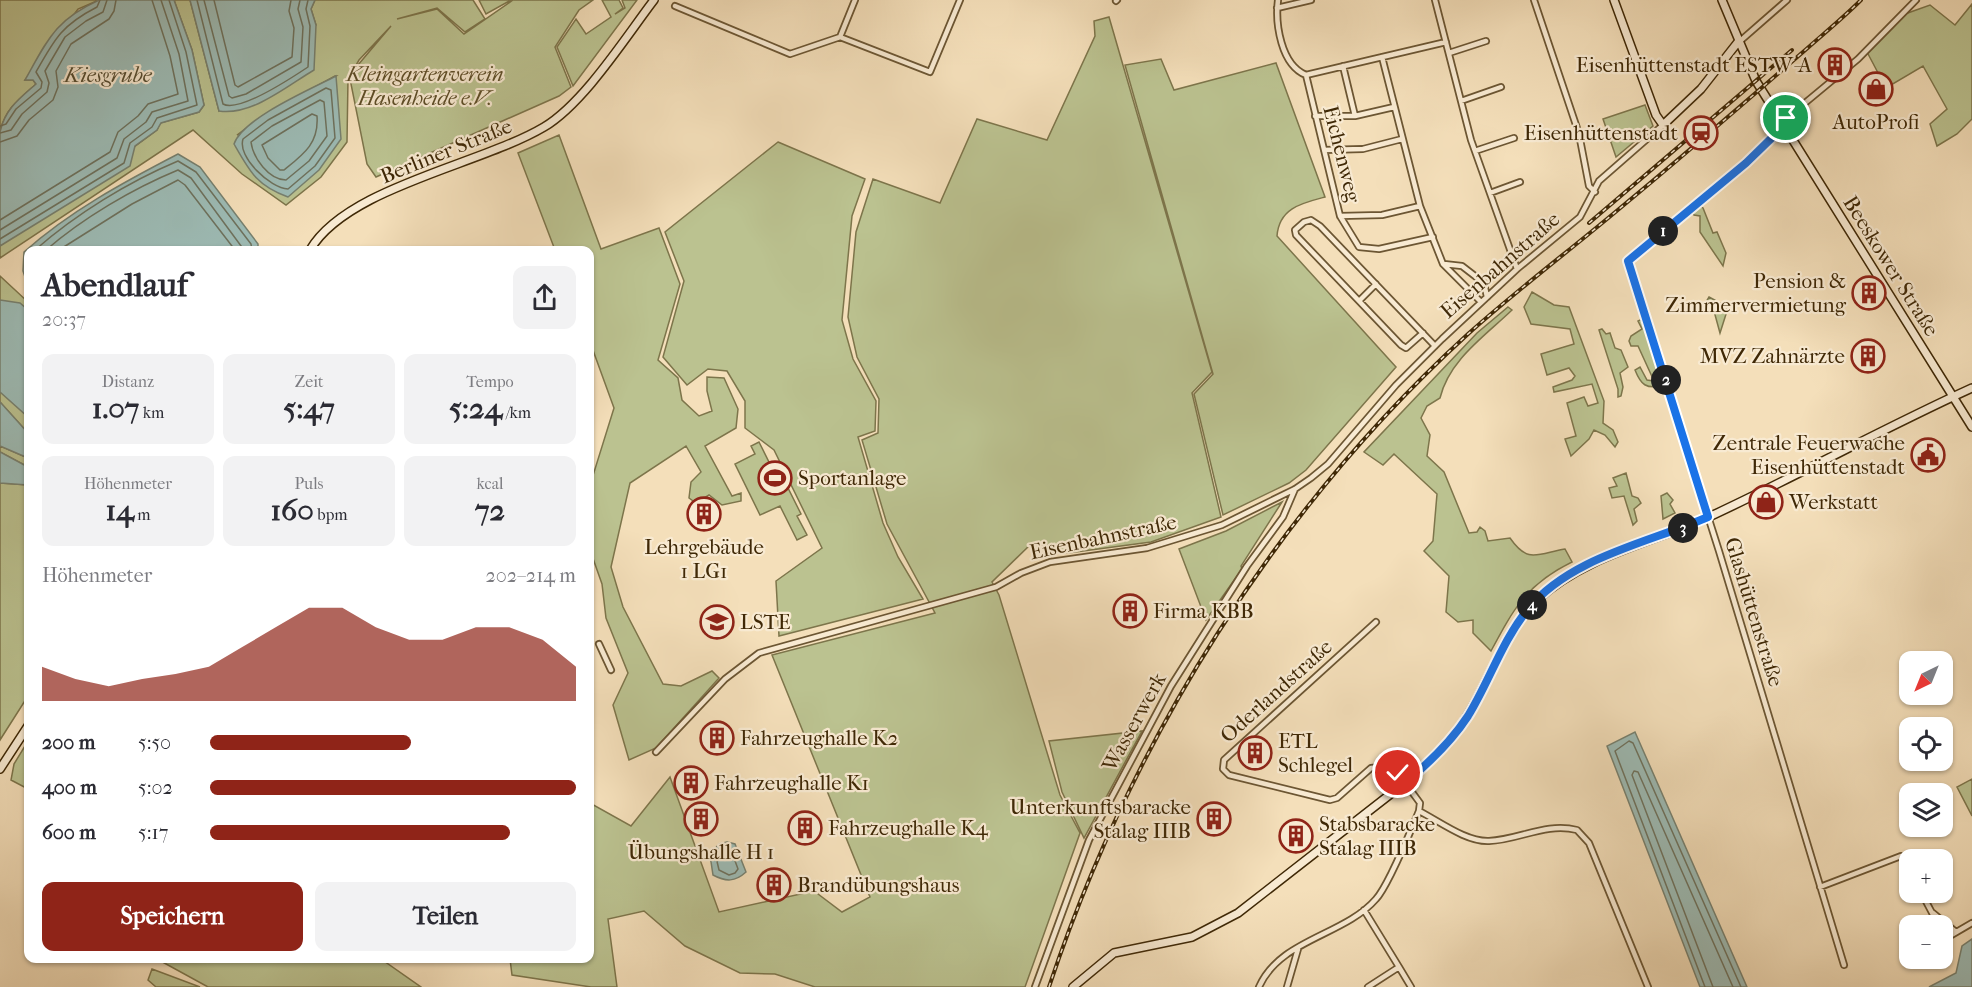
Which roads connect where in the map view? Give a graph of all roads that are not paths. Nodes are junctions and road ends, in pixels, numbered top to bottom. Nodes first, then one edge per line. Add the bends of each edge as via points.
1 (654, 0) edge
2 (855, 0) edge
3 (960, 0) edge
4 (1278, 0) edge
5 (1311, 0) edge
6 (1435, 0) edge
7 (1534, 0) edge
8 (1614, 0) edge
9 (1722, 0) edge
10 (1787, 0) edge
11 (1916, 0) edge
12 (675, 6) dead end
13 (1277, 9) junction
14 (840, 37) junction
15 (1486, 41) dead end
16 (1446, 42) junction
17 (1738, 42) junction
18 (1449, 53) junction
19 (1727, 55) junction
20 (1744, 56) junction
21 (1382, 57) junction
22 (1343, 66) junction
23 (1306, 75) junction
24 (1501, 87) dead end
25 (1461, 101) junction
26 (1394, 107) junction
27 (1315, 116) junction
28 (1355, 116) junction
29 (1783, 124) junction
30 (1663, 125) junction
31 (1514, 138) dead end
32 (1402, 139) junction
33 (1324, 150) junction
34 (1475, 151) junction
35 (1520, 182) dead end
36 (1595, 192) junction
37 (1490, 193) junction
38 (1420, 206) junction
39 (1340, 216) junction
40 (1433, 237) junction
41 (312, 246) edge
42 (1443, 264) junction
43 (1517, 269) junction
44 (1376, 284) junction
45 (1487, 297) junction
46 (1359, 301) junction
47 (1481, 302) junction
48 (1423, 333) junction
49 (1435, 346) junction
50 (1972, 388) edge
51 (1953, 397) junction
52 (1972, 427) edge
53 (1295, 489) junction
54 (1708, 517) junction
55 (1376, 622) dead end
56 (598, 644) dead end
57 (612, 670) dead end
58 (24, 732) edge
59 (656, 752) dead end
60 (0, 769) edge
61 (1406, 782) junction
62 (1419, 811) junction
63 (1899, 857) edge
64 (1820, 887) junction
65 (1927, 903) edge
66 (1364, 910) junction
67 (1931, 911) junction
68 (1933, 915) edge
69 (1972, 923) edge
70 (1956, 932) junction
71 (1953, 934) edge
72 (1298, 948) junction
73 (1844, 965) dead end
74 (1399, 967) junction
75 (1035, 987) edge
76 (1073, 987) edge
77 (1259, 987) edge
78 (1287, 987) edge
79 (1368, 987) edge
80 (1411, 987) edge
81 (1648, 987) edge

1 - 41 street, Berliner Straße via 574,102 546,126 365,202 339,217
2 - 14 street
3 - 14 street via 930,72
4 - 13 street
5 - 13 street
6 - 16 street
7 - 36 street via 1579,134 1589,186
8 - 30 street
9 - 17 street, Beeskower Straße
10 - 17 street
11 - 29 street via 1858,59
12 - 14 street via 790,54
13 - 23 street via 1289,64
15 - 18 street
16 - 18 street
16 - 21 street
17 - 19 street
17 - 20 street, Beeskower Straße
18 - 25 street
19 - 20 street
19 - 30 street via 1701,89
20 - 29 street, Beeskower Straße
21 - 22 street
21 - 26 street
22 - 23 street
22 - 28 street
23 - 27 street, Eichenweg
24 - 25 street
25 - 34 street
26 - 28 street
26 - 32 street
27 - 28 street
27 - 33 street, Eichenweg
29 - 51 street, Beeskower Straße
29 - 54 street, Glashüttenstraße via 1746,163 1628,261
30 - 36 street, Eisenbahnstraße via 1612,168
31 - 34 street
32 - 33 street via 1363,149
32 - 38 street
33 - 39 street, Eichenweg
34 - 37 street
35 - 37 street
36 - 43 street, Eisenbahnstraße via 1580,217
37 - 43 street
38 - 39 street via 1382,215
38 - 40 street
39 - 40 street, Eichenweg via 1359,247 1379,249
40 - 42 street
42 - 45 street via 1462,266 1484,283
42 - 47 street
43 - 45 street, Eisenbahnstraße
44 - 46 street
44 - 46 street via 1311,220 1295,230
44 - 48 street
45 - 47 street, Eisenbahnstraße
46 - 48 street via 1407,348
47 - 49 street, Eisenbahnstraße
48 - 49 street
49 - 53 street, Eisenbahnstraße via 1328,464
50 - 51 street
51 - 52 street, Beeskower Straße
51 - 54 street
53 - 59 street, Eisenbahnstraße via 1222,525 1147,548 1050,562 996,587 764,651 725,679
53 - 75 street, Wasserwerk via 1283,517 1171,686 1089,840
54 - 61 street via 1587,565 1537,600 1513,630 1459,730
54 - 64 street, Glashüttenstraße
55 - 61 street, Oderlandstraße via 1224,760 1223,769 1229,775 1330,800 1378,766 1388,766
56 - 57 street
58 - 60 street
61 - 62 street, Oderlandstraße via 1420,803
61 - 76 street via 1238,914 1192,937 1114,954
62 - 66 street via 1377,898
62 - 81 street via 1473,839 1488,842 1554,827 1577,830 1589,843
63 - 64 street
64 - 73 street, Glashüttenstraße
65 - 67 street
66 - 72 street
66 - 74 street
67 - 68 street
67 - 70 street
69 - 70 street
70 - 71 street
72 - 77 street via 1276,961
72 - 78 street
74 - 79 street
74 - 80 street

